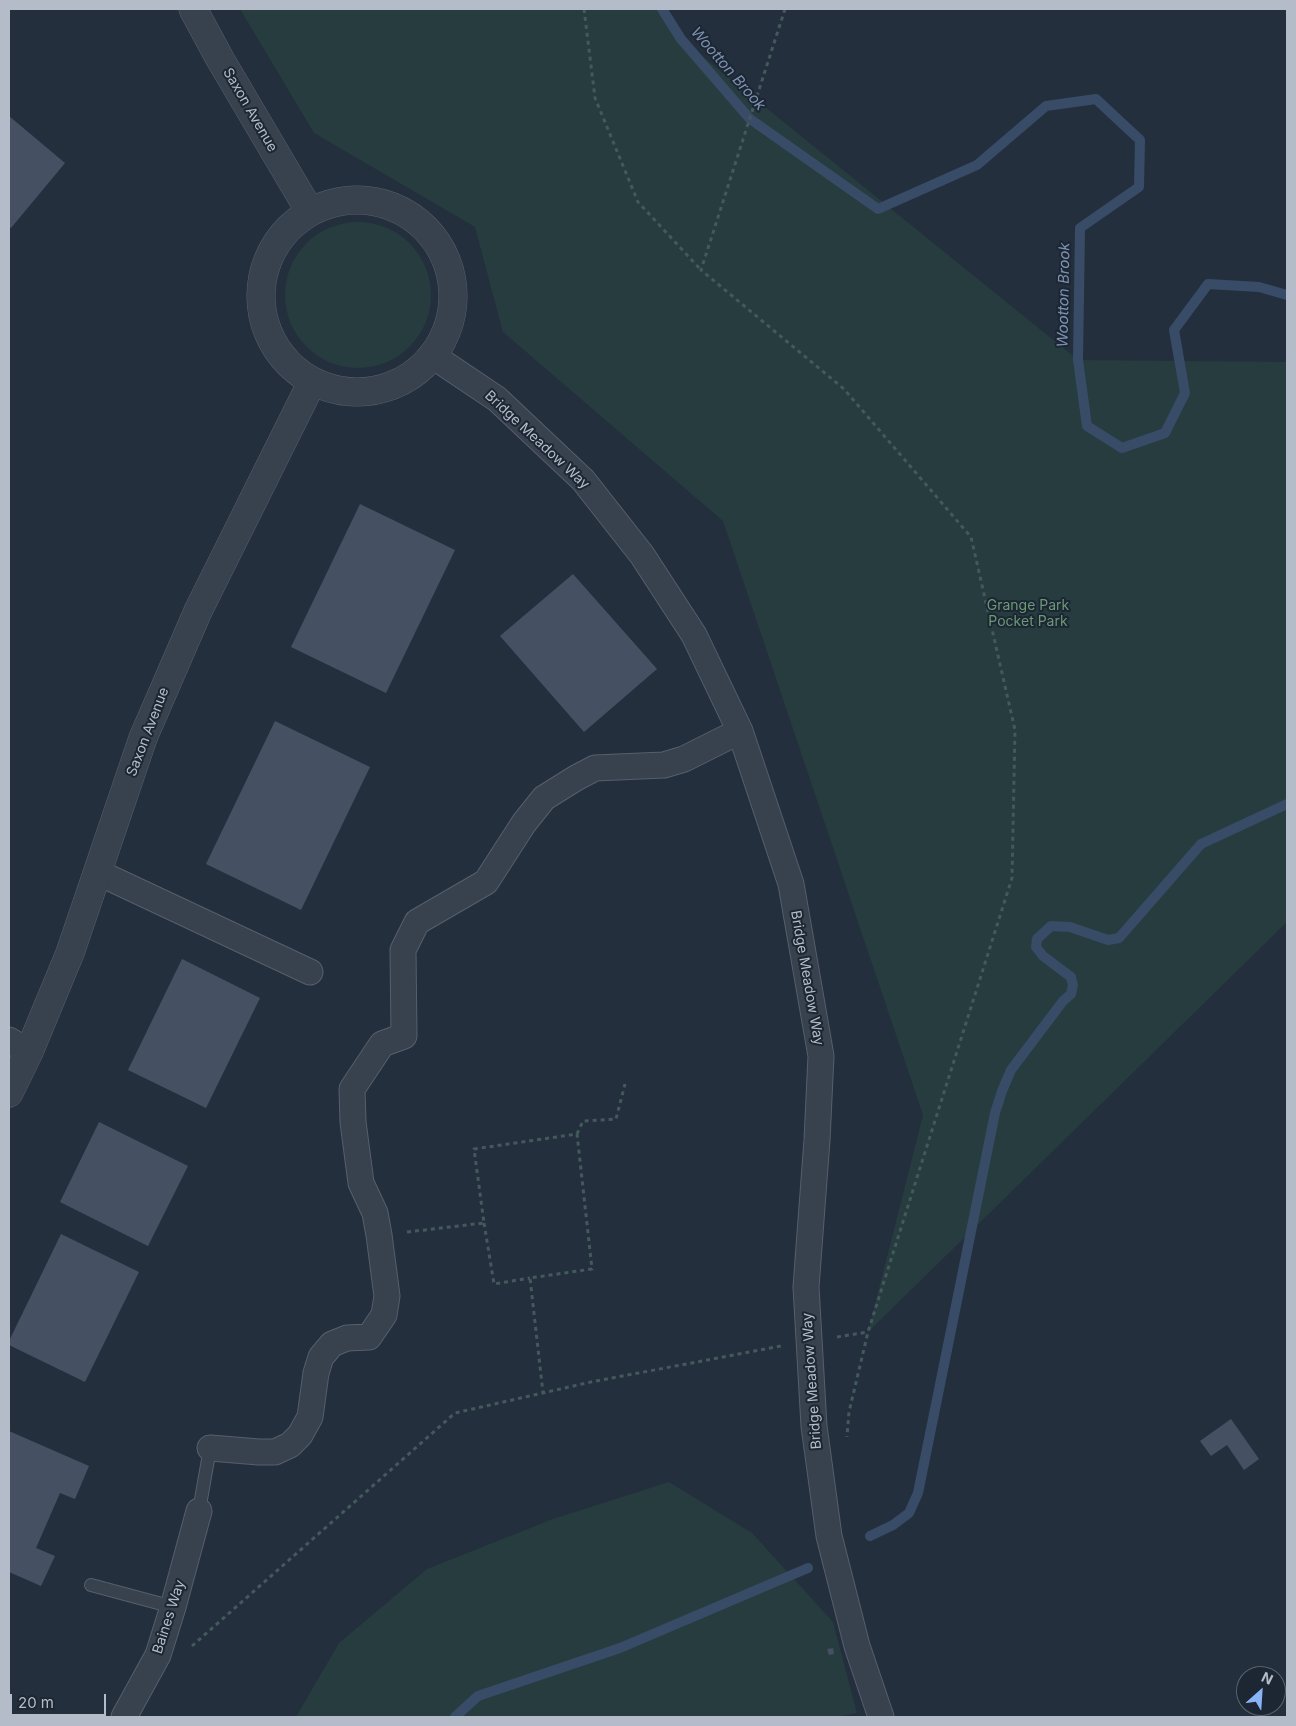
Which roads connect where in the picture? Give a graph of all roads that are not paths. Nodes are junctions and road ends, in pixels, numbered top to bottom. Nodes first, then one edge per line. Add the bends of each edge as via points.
1 (193, 9) edge
2 (309, 210) junction
3 (433, 356) junction
4 (312, 382) junction
5 (740, 731) junction
6 (98, 872) junction
7 (310, 972) dead end
8 (19, 1046) edge
9 (9, 1093) edge
10 (210, 1448) joint
11 (199, 1511) joint
12 (91, 1585) dead end
13 (173, 1607) junction
14 (124, 1717) edge
15 (881, 1717) edge

1 - 2 street, Saxon Avenue
2 - 3 street via 354,198 392,205 421,223 442,250 449,266 454,299 447,332
2 - 4 street via 283,232 270,250 260,282 264,328 281,357
3 - 4 street via 400,383 367,392 342,392
3 - 5 street, Bridge Meadow Way via 497,399 583,480 642,555 694,635
4 - 6 street, Saxon Avenue via 198,611 143,738
5 - 10 street via 684,759 664,764 595,768 576,778 544,798 486,882 417,922 403,950 404,1036 382,1044 352,1089 361,1183 375,1213 379,1235 387,1296 384,1315 369,1337 347,1338 332,1344 321,1357 310,1417 290,1445 275,1452
5 - 15 street, Bridge Meadow Way via 791,884 821,1056 806,1287 814,1426 829,1536 857,1646
6 - 7 street
6 - 8 street, Saxon Avenue via 70,953
8 - 9 street, Saxon Avenue
10 - 11 lane
11 - 13 street, Baines Way
12 - 13 lane
13 - 14 street, Baines Way via 158,1655

